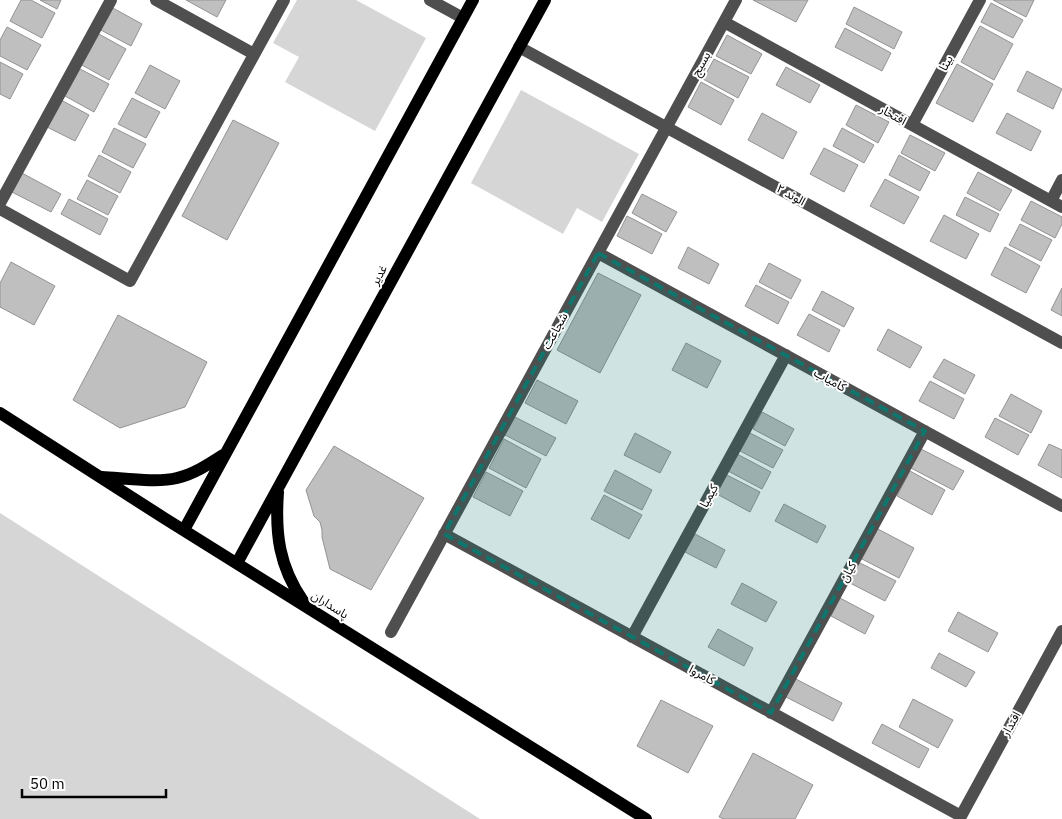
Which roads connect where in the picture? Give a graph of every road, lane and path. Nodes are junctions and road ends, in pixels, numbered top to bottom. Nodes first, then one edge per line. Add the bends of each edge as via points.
1 (111, 0) edge
2 (156, 0) edge
3 (284, 0) edge
4 (430, 0) edge
5 (473, 0) edge
6 (545, 0) edge
7 (736, 0) edge
8 (980, 0) edge
9 (463, 18) junction
10 (724, 22) junction
11 (519, 47) junction
12 (254, 54) junction
13 (912, 125) junction
14 (667, 128) junction
15 (1062, 180) edge
16 (0, 203) edge
17 (1056, 204) edge
18 (0, 210) edge
19 (598, 253) junction
20 (1062, 343) edge
21 (786, 355) junction
22 (0, 413) edge
23 (924, 431) junction
24 (225, 454) junction
25 (99, 477) junction
26 (279, 487) junction
27 (1062, 506) edge
28 (184, 530) junction
29 (444, 534) junction
30 (237, 563) junction
31 (308, 607) junction
32 (1062, 631) edge
33 (391, 632) dead end
34 (632, 637) junction
35 (770, 713) junction
36 (960, 816) joint
37 (646, 819) edge

1 - 16 street
2 - 12 street
3 - 12 street
4 - 9 street
5 - 9 main road
6 - 11 main road, غدیر
7 - 10 street, بسیج
8 - 13 street, بینا
9 - 24 main road
10 - 13 street, افتخار
10 - 14 street, بسیج
11 - 14 street, الوند ۲
11 - 26 main road, غدیر
12 - 18 street via 130,281
13 - 17 street, افتخار
14 - 19 street, شجاعت
14 - 20 street, الوند ۲
15 - 17 street
19 - 21 street, کامیاب
19 - 29 street, شجاعت
21 - 23 street, کامیاب
21 - 34 street, کیمیا
22 - 25 main road, پاسداران
23 - 27 street, کامیاب
23 - 35 street, کیان
24 - 25 main road via 177,478
24 - 28 main road
25 - 28 main road, پاسداران
26 - 30 main road, غدیر
26 - 31 main road via 276,513 279,549 292,585
28 - 30 main road, پاسداران
29 - 33 street, شجاعت
29 - 34 street, کامروا
30 - 31 main road, پاسداران
31 - 37 main road, پاسداران
32 - 36 street, اقتدار
34 - 35 street, کامروا
35 - 36 street, کامروا

